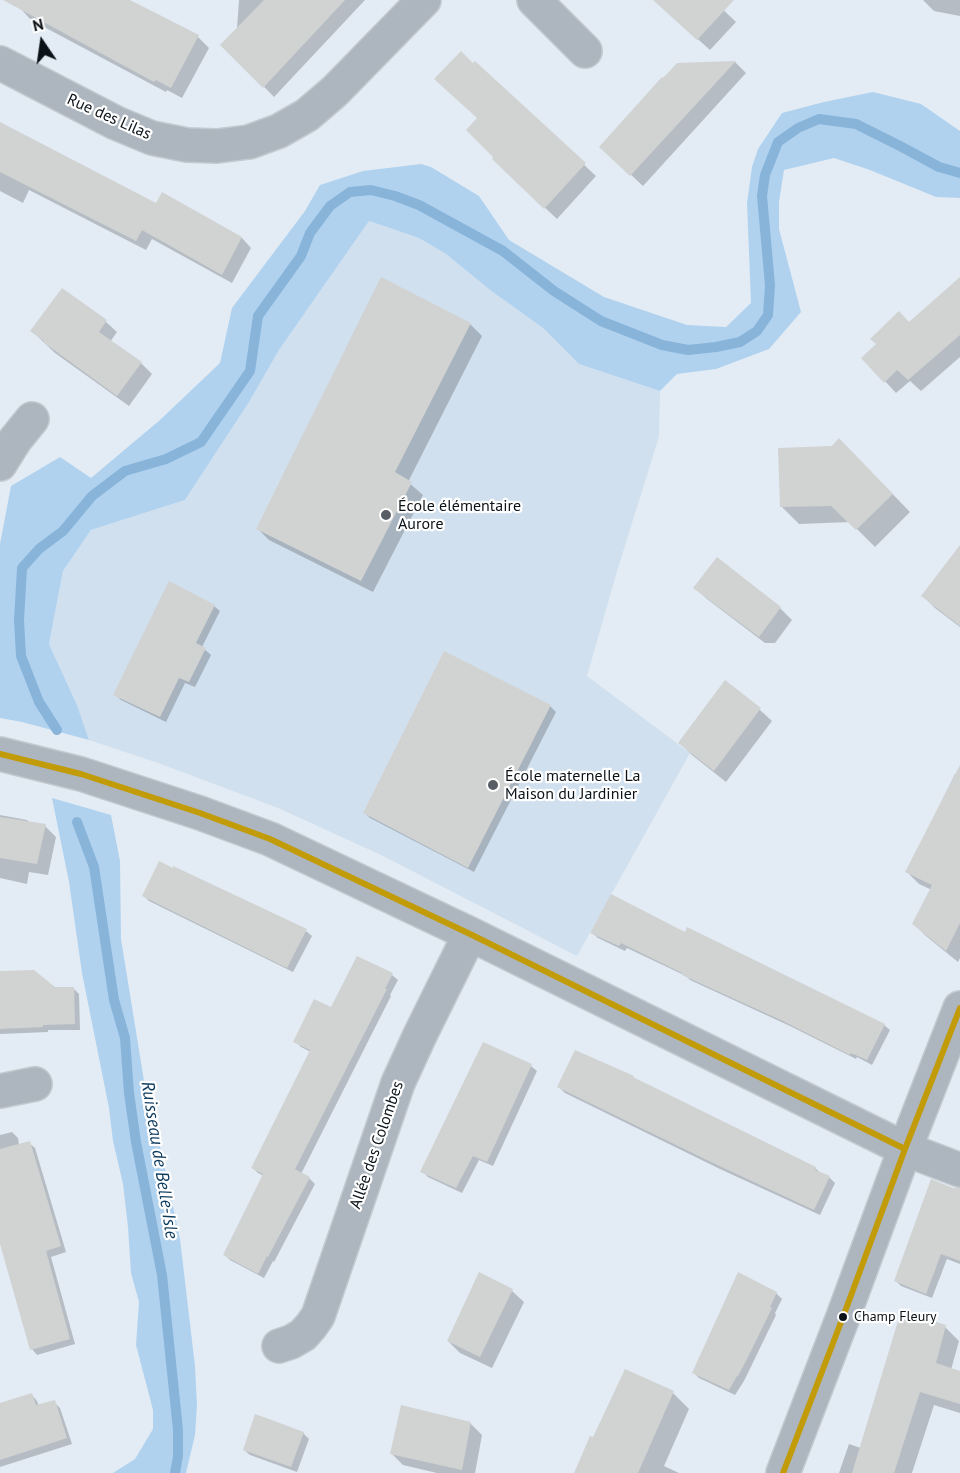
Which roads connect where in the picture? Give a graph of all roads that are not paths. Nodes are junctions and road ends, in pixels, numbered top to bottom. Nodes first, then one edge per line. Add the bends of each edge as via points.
1 (424, 0) edge
2 (534, 0) edge
3 (585, 51) dead end
4 (0, 63) edge
5 (32, 419) dead end
6 (0, 464) edge
7 (0, 754) edge
8 (470, 934) junction
9 (960, 1008) edge
10 (35, 1084) dead end
11 (0, 1091) edge
12 (905, 1149) junction
13 (960, 1170) edge
14 (279, 1346) dead end
15 (783, 1473) edge

1 - 4 street, Rue des Lilas via 307,115 249,142 217,147 152,138
2 - 3 street
5 - 6 street
7 - 8 street via 81,774 270,839
8 - 12 street
8 - 14 street, Allée des Colombes via 398,1083 318,1316 303,1335
9 - 12 street
10 - 11 street
12 - 13 street
12 - 15 street

